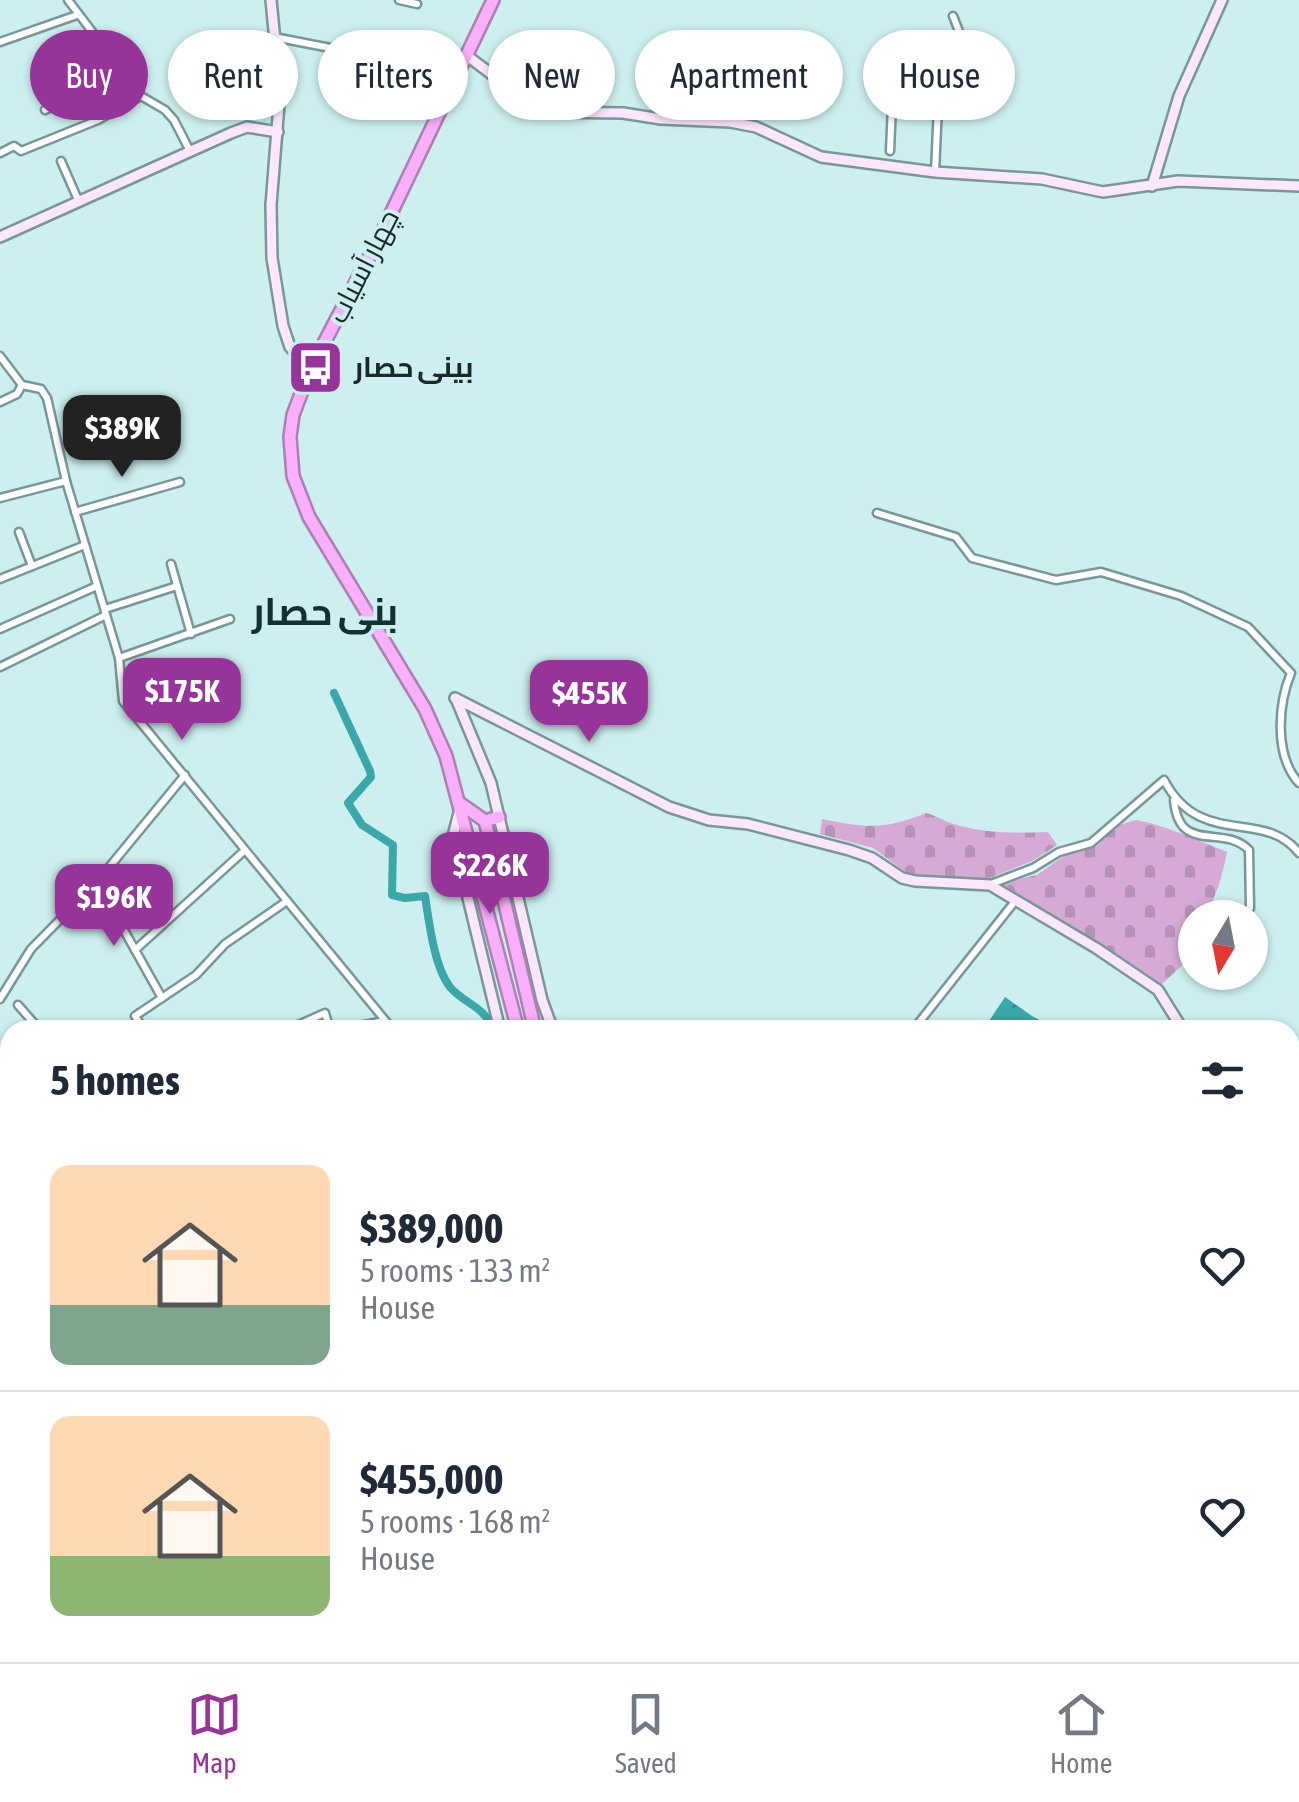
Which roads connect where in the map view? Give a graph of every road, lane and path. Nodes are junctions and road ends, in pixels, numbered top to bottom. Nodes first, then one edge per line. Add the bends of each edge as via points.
1 (68, 0) edge
2 (271, 0) edge
3 (399, 0) edge
4 (493, 0) edge
5 (1222, 0) edge
6 (417, 4) dead end
7 (76, 15) junction
8 (953, 16) dead end
9 (88, 30) edge
10 (273, 30) edge
11 (958, 30) edge
12 (0, 42) edge
13 (468, 50) edge
14 (468, 56) edge
15 (148, 100) edge
16 (98, 120) edge
17 (279, 120) edge
18 (435, 120) edge
19 (891, 120) edge
20 (937, 120) edge
21 (278, 132) junction
22 (190, 151) junction
23 (890, 151) dead end
24 (0, 153) edge
25 (61, 161) dead end
26 (935, 172) junction
27 (1152, 186) junction
28 (1299, 186) edge
29 (79, 202) junction
30 (0, 237) edge
31 (0, 356) edge
32 (310, 370) junction
33 (22, 386) junction
34 (0, 402) edge
35 (66, 481) junction
36 (180, 482) dead end
37 (0, 498) edge
38 (75, 512) junction
39 (876, 512) dead end
40 (19, 532) dead end
41 (85, 544) junction
42 (171, 564) dead end
43 (32, 566) junction
44 (0, 579) edge
45 (97, 586) junction
46 (177, 586) junction
47 (106, 612) junction
48 (230, 620) dead end
49 (0, 630) edge
50 (190, 634) junction
51 (119, 658) junction
52 (0, 667) edge
53 (1289, 679) junction
54 (1299, 683) edge
55 (186, 775) junction
56 (1299, 783) edge
57 (1174, 799) junction
58 (461, 804) junction
59 (500, 817) junction
60 (485, 820) junction
61 (244, 851) junction
62 (1299, 853) edge
63 (97, 882) junction
64 (990, 885) junction
65 (287, 900) junction
66 (1016, 900) junction
67 (1250, 900) edge
68 (135, 950) junction
69 (162, 998) junction
70 (0, 999) edge
71 (18, 1005) dead end
72 (31, 1020) edge
73 (138, 1020) edge
74 (383, 1020) edge
75 (498, 1020) edge
76 (515, 1020) edge
77 (534, 1020) edge
78 (549, 1020) edge
79 (921, 1020) edge
80 (1177, 1020) edge

1 - 7 street
2 - 10 street
3 - 6 street
4 - 13 highway, چهار آسیاب
5 - 27 street via 1179,96
7 - 9 street
7 - 12 street
8 - 11 street
14 - 26 street via 542,112 730,122 821,157
15 - 22 street via 174,120
16 - 24 street
17 - 21 street
18 - 32 highway, چهار آسیاب
19 - 23 street
20 - 26 street
21 - 22 street via 247,127
21 - 32 street via 270,233 274,278 290,347
22 - 29 street
25 - 29 street
26 - 27 street via 1042,178 1103,192
27 - 28 street via 1178,181
29 - 30 street
31 - 33 street
32 - 58 highway, چهار آسیاب via 290,437 299,498 425,709
33 - 34 street
33 - 35 street via 35,386 46,398
35 - 37 street
35 - 38 street
36 - 38 street
38 - 41 street
39 - 53 street via 956,537 972,558 1056,580 1100,572 1181,596 1248,627 1280,658
40 - 43 street
41 - 43 street
41 - 45 street
42 - 46 street
43 - 44 street
45 - 47 street
45 - 49 street
46 - 47 street
46 - 50 street
47 - 51 street
47 - 52 street
48 - 50 street
50 - 51 street
51 - 55 street via 124,701
53 - 54 street
53 - 56 street via 1281,737 1290,774
55 - 61 street
55 - 63 street
57 - 62 street via 1230,828 1288,838
57 - 64 street via 1164,780 1090,843
57 - 67 street via 1175,815 1189,832 1241,842 1248,850
58 - 60 highway
58 - 75 street via 454,836
58 - 76 highway, چهار آسیاب
59 - 60 highway
59 - 64 street via 455,698 668,807 849,850 902,878
59 - 78 street
60 - 77 highway
61 - 65 street
61 - 68 street
63 - 68 street
63 - 70 street via 31,949
64 - 66 street
65 - 69 street
65 - 74 street
66 - 79 street
66 - 80 street via 1158,990
68 - 69 street
69 - 73 street
71 - 72 street

